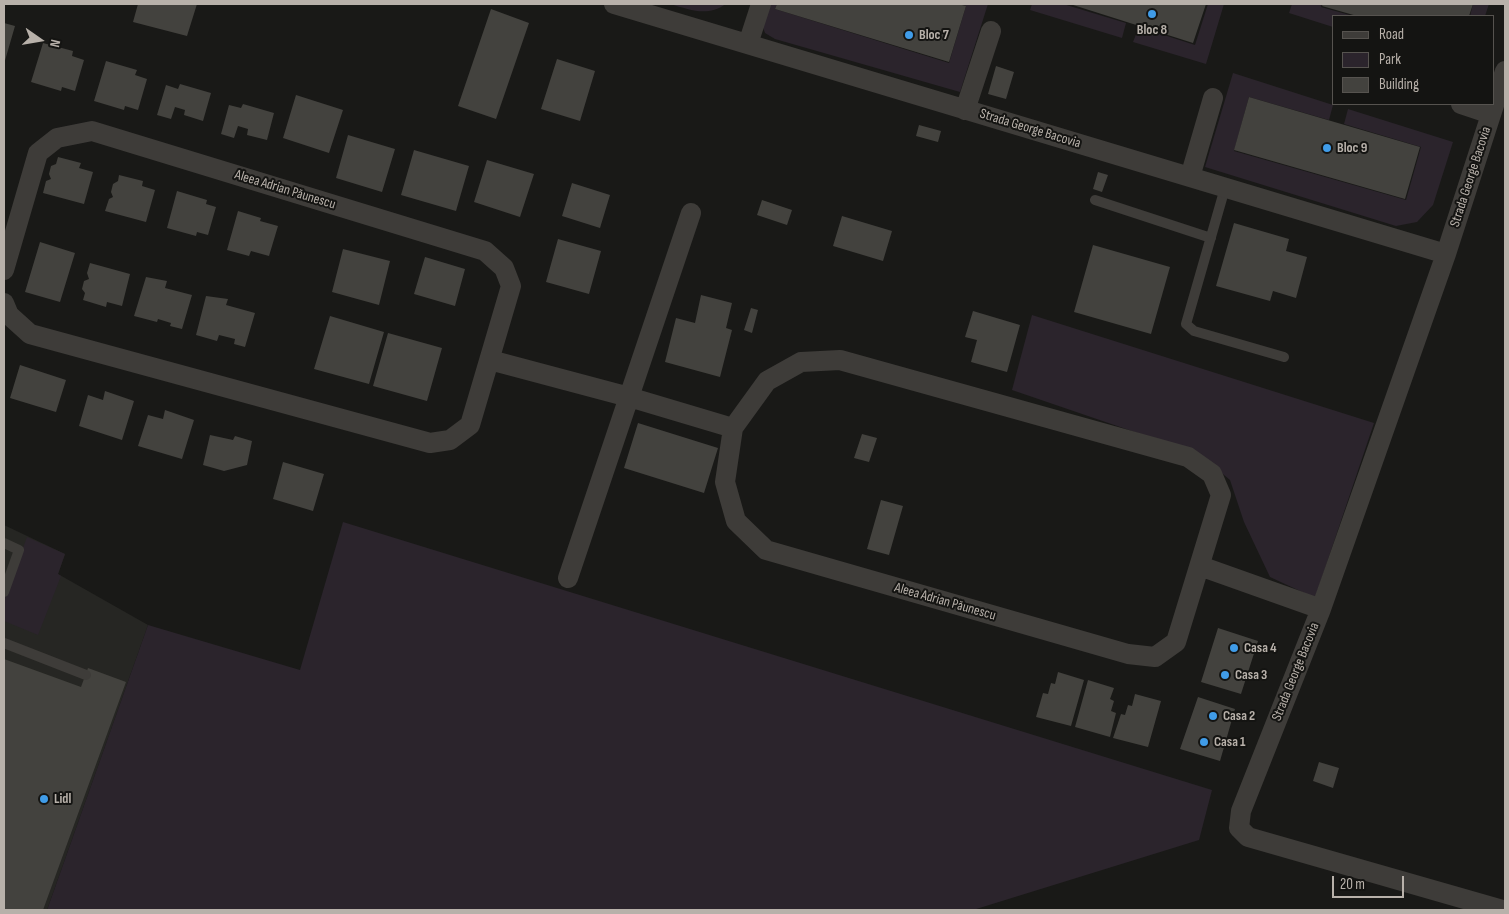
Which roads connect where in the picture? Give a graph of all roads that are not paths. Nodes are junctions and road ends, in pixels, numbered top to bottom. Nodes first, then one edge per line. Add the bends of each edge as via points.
1 (614, 4) edge
2 (762, 4) edge
3 (991, 31) dead end
4 (748, 44) junction
5 (1505, 71) edge
6 (1214, 98) dead end
7 (1464, 105) edge
8 (1494, 105) edge
9 (1494, 105) edge
10 (965, 110) junction
11 (1491, 114) junction
12 (1190, 177) junction
13 (1225, 188) junction
14 (1095, 200) dead end
15 (691, 212) dead end
16 (11, 219) edge
17 (1211, 238) junction
18 (1446, 254) junction
19 (4, 270) edge
20 (4, 303) edge
21 (1284, 357) dead end
22 (490, 360) junction
23 (629, 396) junction
24 (733, 428) junction
25 (4, 543) edge
26 (1200, 566) junction
27 (568, 578) dead end
28 (4, 592) edge
29 (1321, 608) junction
30 (4, 643) edge
31 (86, 674) dead end
32 (1503, 910) edge

1 - 4 street, Strada George Bacovia
2 - 4 street
3 - 10 street
4 - 10 street, Strada George Bacovia
5 - 9 street, Strada George Bacovia
6 - 12 street
7 - 11 street
8 - 11 street, Strada George Bacovia
10 - 12 street, Strada George Bacovia
11 - 18 street, Strada George Bacovia
12 - 13 street, Strada George Bacovia
13 - 17 lane
13 - 18 street, Strada George Bacovia
14 - 17 lane
15 - 23 street
16 - 19 street, Aleea Adrian Păunescu
16 - 22 street, Aleea Adrian Păunescu via 38,154 57,138 92,131 485,251 504,268 511,286
17 - 21 lane via 1186,324 1194,331
18 - 29 street, Strada George Bacovia
20 - 22 street, Aleea Adrian Păunescu via 9,315 30,334 430,443 450,440 470,425
22 - 23 street
23 - 24 street
23 - 27 street
24 - 26 street, Aleea Adrian Păunescu via 767,381 801,362 840,360 1188,457 1212,474 1221,495
24 - 26 street, Aleea Adrian Păunescu via 724,482 736,521 766,550 1128,654 1155,656 1176,642
25 - 28 lane via 19,550
26 - 29 street
29 - 32 street, Strada George Bacovia via 1241,811 1239,828 1248,837
30 - 31 lane

